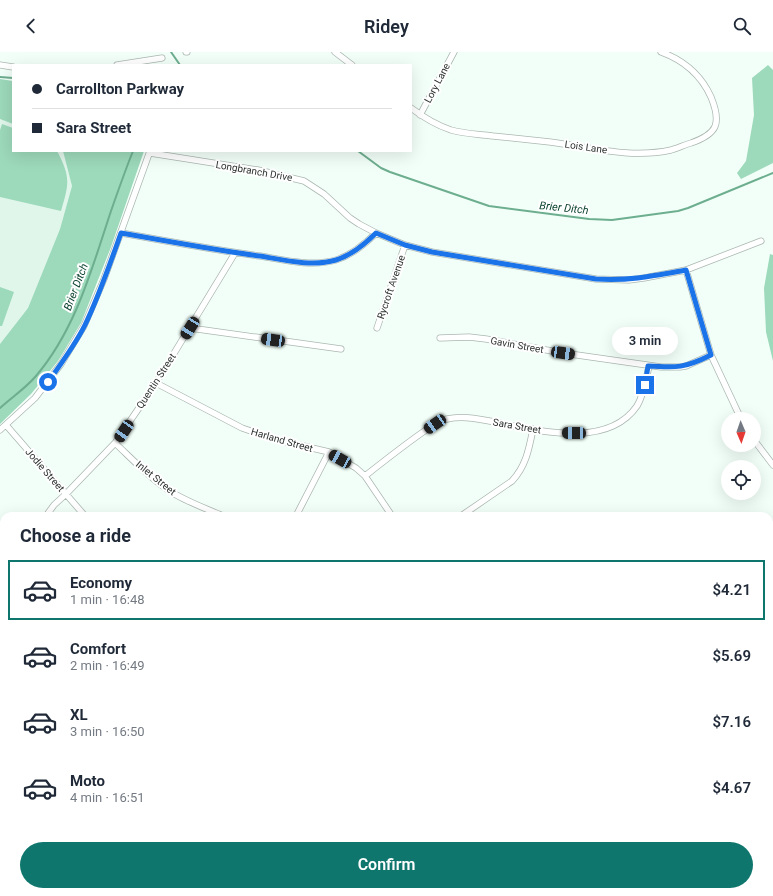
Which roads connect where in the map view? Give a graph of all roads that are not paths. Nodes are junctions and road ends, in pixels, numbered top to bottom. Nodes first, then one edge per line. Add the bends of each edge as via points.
1 (335, 52) edge
2 (454, 52) edge
3 (660, 52) edge
4 (162, 58) dead end
5 (123, 64) edge
6 (351, 64) edge
7 (0, 65) edge
8 (12, 67) edge
9 (412, 109) edge
10 (420, 114) junction
11 (150, 152) edge
12 (121, 233) junction
13 (376, 233) junction
14 (761, 241) dead end
15 (405, 245) junction
16 (235, 253) junction
17 (686, 270) junction
18 (190, 328) junction
19 (377, 328) dead end
20 (440, 338) dead end
21 (341, 350) dead end
22 (711, 355) junction
23 (648, 366) junction
24 (156, 382) junction
25 (738, 412) edge
26 (6, 425) junction
27 (533, 429) junction
28 (0, 430) edge
29 (115, 443) junction
30 (761, 449) edge
31 (329, 452) junction
32 (773, 465) edge
33 (365, 476) junction
34 (66, 494) junction
35 (49, 512) edge
36 (82, 512) edge
37 (213, 512) edge
38 (298, 512) edge
39 (389, 512) edge
40 (467, 512) edge

1 - 6 street
2 - 10 street, Lory Lane
3 - 10 street, Lois Lane via 678,59 694,72 709,93 715,111 716,123 713,131 702,139 671,150 620,152 470,133 444,127
4 - 5 street
7 - 8 street
9 - 10 street, Lois Lane
11 - 12 street
11 - 13 street, Longbranch Drive via 304,180 350,218
12 - 16 street
12 - 26 street via 96,301 73,345 35,398
13 - 15 street, Longbranch Drive
13 - 16 street via 355,251 328,262 296,262
14 - 17 street, Longbranch Drive
15 - 17 street, Longbranch Drive via 432,252 596,279 644,278
15 - 19 street, Rycroft Avenue
16 - 18 street, Quentin Street
17 - 22 street
18 - 21 street
18 - 24 street, Quentin Street
20 - 23 street, Gavin Street via 486,339
22 - 23 street, Gavin Street via 680,367
22 - 25 street
23 - 27 street, Sara Street via 645,385 637,406 620,423 602,430 587,432
24 - 29 street, Quentin Street
24 - 31 street, Harland Street via 242,428 274,439
26 - 28 street
26 - 34 street, Jodie Street
27 - 33 street, Sara Street via 479,419 444,419
27 - 40 street via 521,471 512,481
29 - 34 street, Quentin Street
29 - 37 street, Inlet Street via 164,487
30 - 32 street
31 - 33 street, Harland Street
31 - 38 street
33 - 39 street, Harland Street
34 - 35 street, Quentin Street
34 - 36 street, Jodie Street

